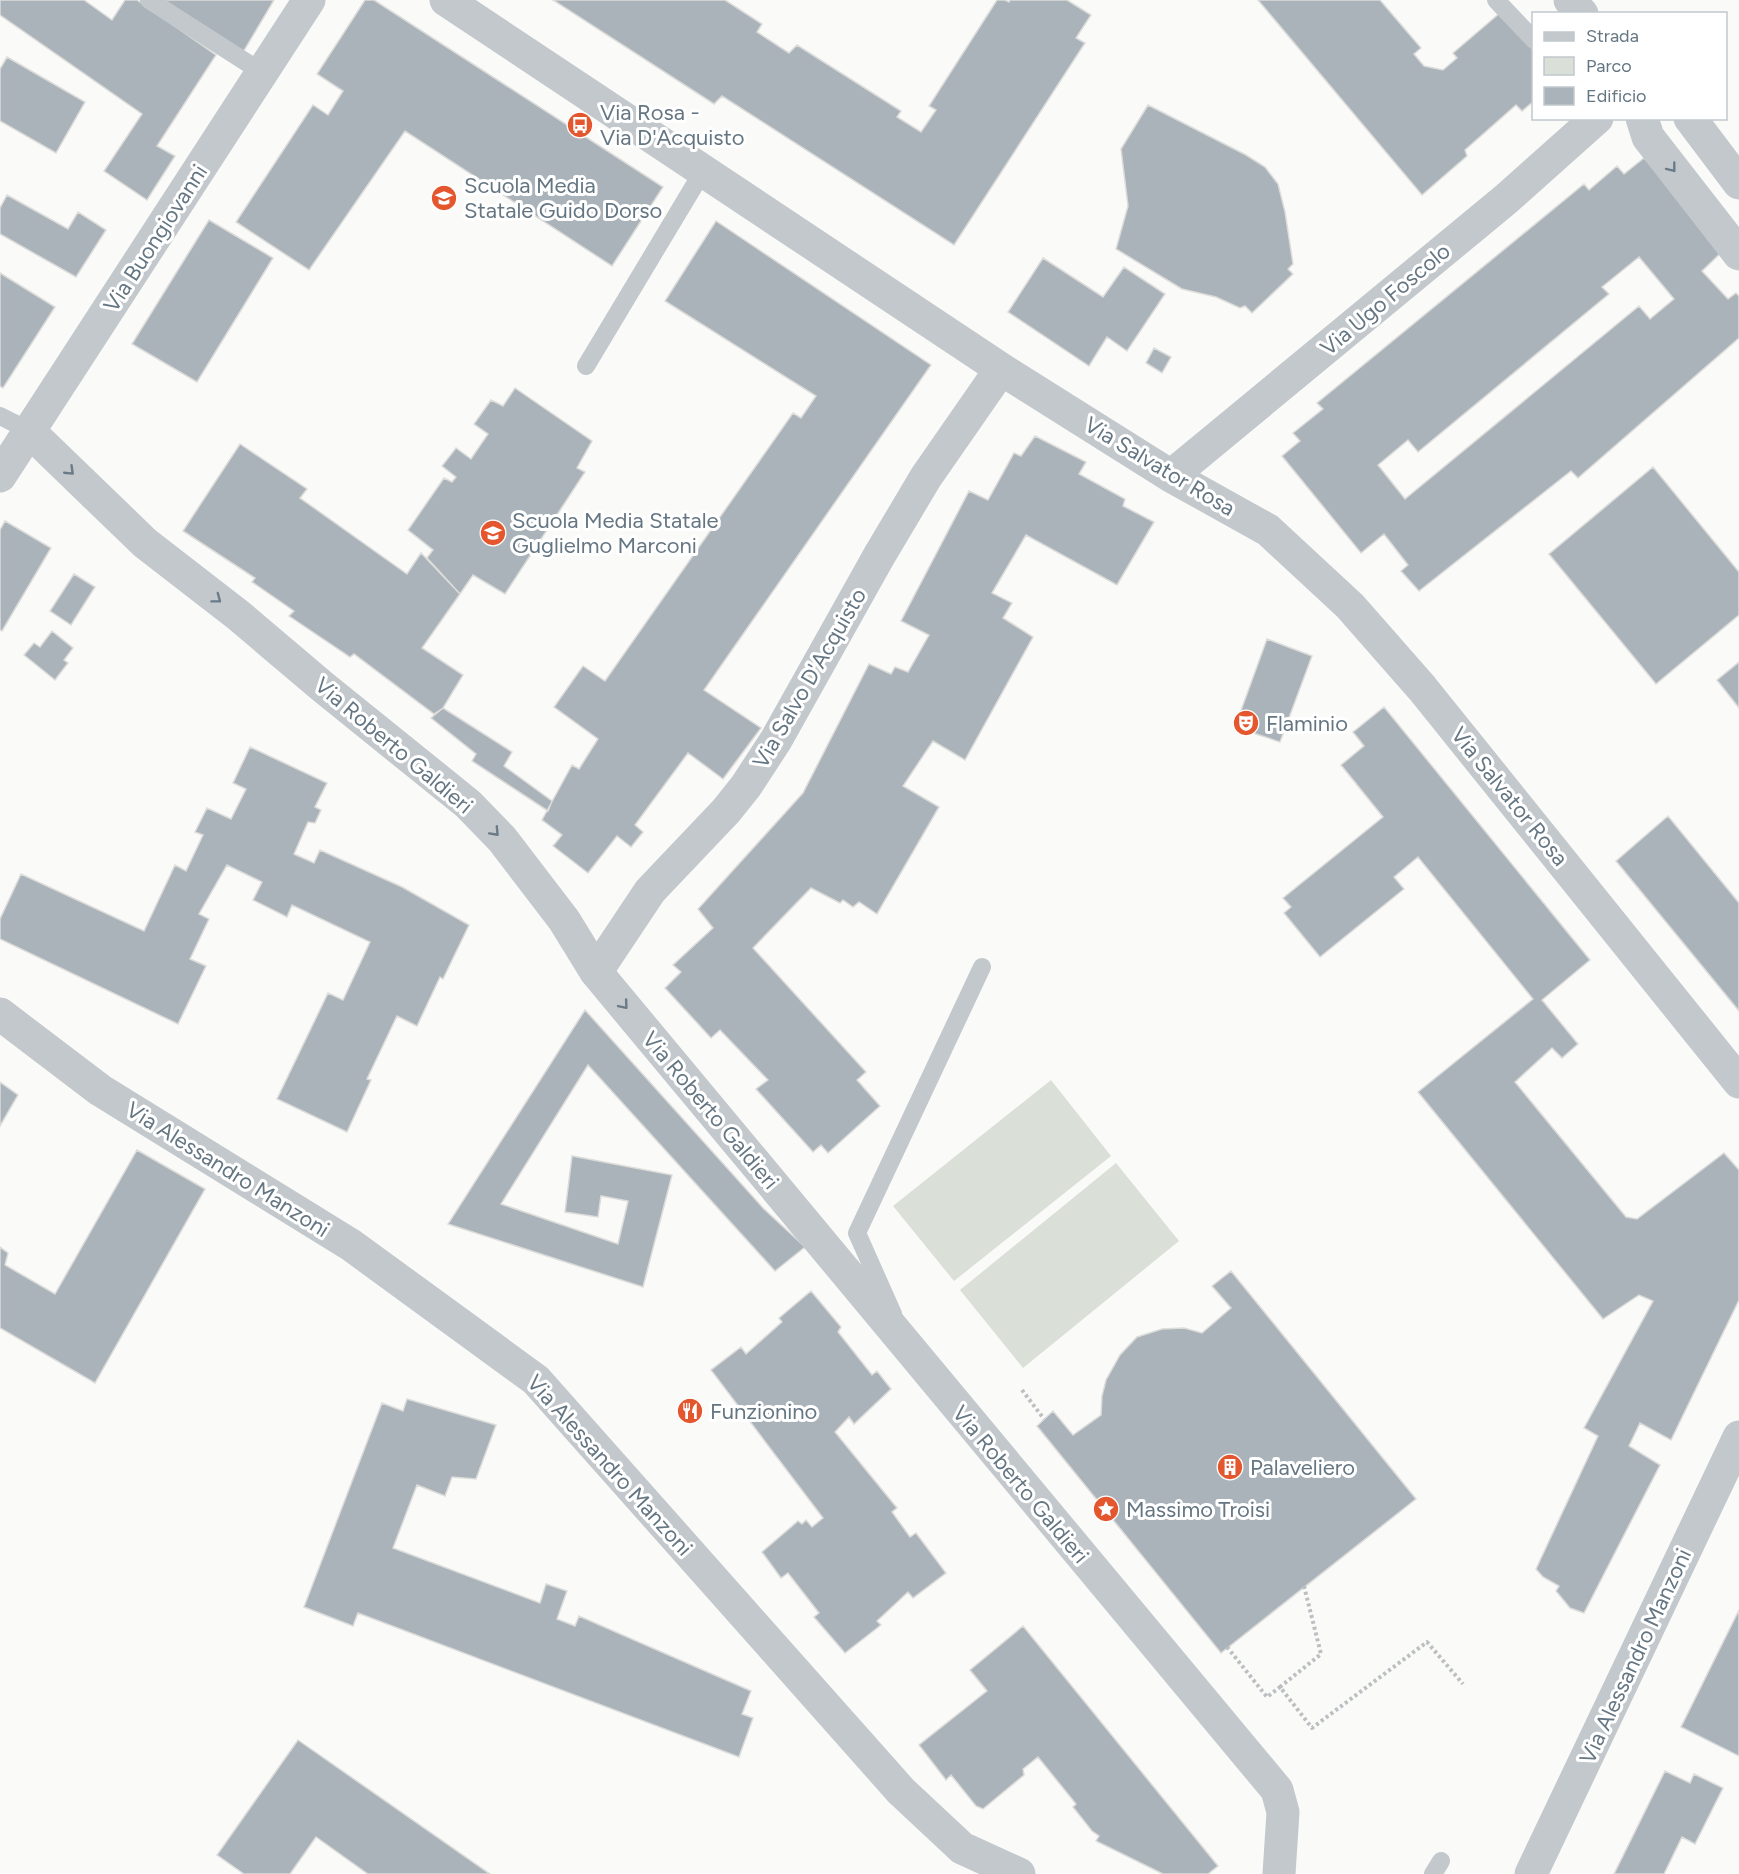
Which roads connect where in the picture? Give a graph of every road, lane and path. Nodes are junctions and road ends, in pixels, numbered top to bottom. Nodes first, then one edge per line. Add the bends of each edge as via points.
1 (149, 0) edge
2 (309, 0) edge
3 (446, 0) edge
4 (1496, 0) edge
5 (1570, 0) edge
6 (1580, 12) edge
7 (1532, 39) edge
8 (263, 73) junction
9 (1595, 120) edge
10 (1643, 120) edge
11 (1692, 120) edge
12 (703, 171) junction
13 (1739, 183) edge
14 (1739, 254) edge
15 (586, 366) dead end
16 (1001, 369) junction
17 (14, 423) edge
18 (0, 476) edge
19 (1171, 476) junction
20 (982, 967) dead end
21 (596, 972) junction
22 (0, 1014) edge
23 (1739, 1082) edge
24 (910, 1350) junction
25 (1022, 1390) dead end
26 (1044, 1419) dead end
27 (1739, 1437) edge
28 (1304, 1586) dead end
29 (1227, 1647) dead end
30 (1463, 1684) dead end
31 (1280, 1687) junction
32 (1019, 1874) edge
33 (1279, 1874) edge
34 (1531, 1874) edge

1 - 8 lane
2 - 8 street, Via Buongiovanni
3 - 12 street, Via Salvator Rosa
4 - 7 lane
5 - 6 street
8 - 17 street, Via Buongiovanni
9 - 19 street, Via Ugo Foscolo via 1505,200
10 -> 14 street via 1648,137
11 - 13 street
12 - 15 lane
12 - 16 street, Via Salvator Rosa
16 - 19 street, Via Salvator Rosa
16 - 21 street, Via Salvo D'Acquisto via 920,487 777,740 726,811 650,891
17 - 18 street, Via Buongiovanni
17 -> 21 street, Via Roberto Galdieri via 145,543 468,804 501,839 564,920
19 - 23 street, Via Salvator Rosa via 1268,530 1350,606 1422,688
20 - 24 lane via 857,1233
21 -> 24 street, Via Roberto Galdieri
22 - 32 street, Via Alessandro Manzoni via 100,1090 351,1245 536,1380 901,1791 962,1848
24 - 33 street, Via Roberto Galdieri via 1277,1790 1283,1812
25 - 26 path
27 - 34 street, Via Alessandro Manzoni
28 - 31 path via 1321,1654
29 - 31 path via 1267,1697
30 - 31 path via 1427,1642 1312,1728

